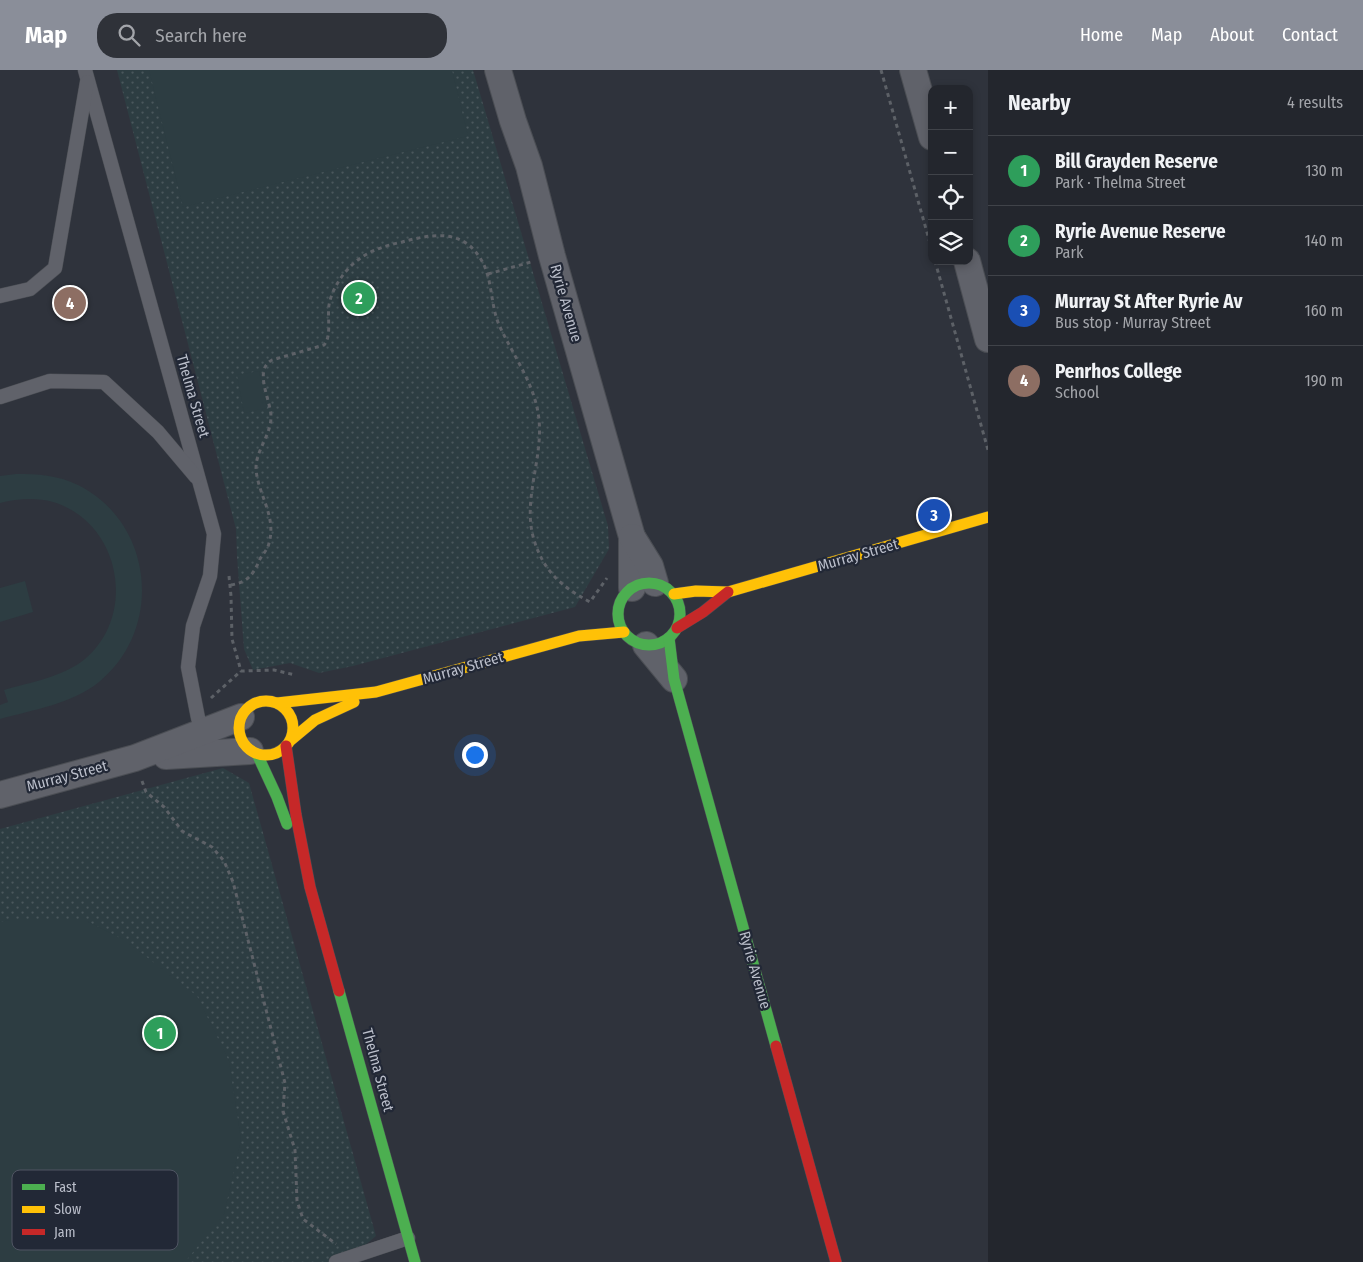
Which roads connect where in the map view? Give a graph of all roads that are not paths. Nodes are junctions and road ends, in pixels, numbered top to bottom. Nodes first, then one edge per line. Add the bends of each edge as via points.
1 (498, 70) edge
2 (913, 70) edge
3 (86, 74) edge
4 (930, 130) edge
5 (968, 265) edge
6 (0, 296) edge
7 (988, 339) edge
8 (0, 397) edge
9 (200, 482) junction
10 (988, 518) edge
11 (728, 592) junction
12 (638, 598) junction
13 (595, 625) dead end
14 (677, 628) junction
15 (579, 636) junction
16 (646, 638) junction
17 (674, 679) joint
18 (376, 692) junction
19 (277, 703) junction
20 (241, 717) junction
21 (205, 732) junction
22 (289, 743) junction
23 (254, 753) junction
24 (135, 758) junction
25 (0, 795) edge
26 (310, 886) junction
27 (408, 1238) junction
28 (340, 1261) edge
29 (415, 1262) edge
30 (836, 1262) edge

1 - 12 street, Ryrie Avenue via 529,166 632,537
2 - 4 street
3 - 6 lane via 55,268 30,289
3 - 9 lane, Thelma Street
5 - 7 street
8 - 9 lane via 50,381 104,382 158,432
9 - 21 lane, Thelma Street via 214,534 210,576 193,626 188,667 198,718
10 - 11 main road, Murray Street
11 - 12 main road, Murray Street via 696,591
11 - 14 main road, Murray Street
12 - 14 main road via 679,605
12 - 16 main road via 618,621
13 - 15 main road, Murray Street
14 - 16 main road, Murray Street
15 - 16 main road, Murray Street
15 - 18 main road, Murray Street
16 - 17 street, Ryrie Avenue
17 - 30 main road, Ryrie Avenue
18 - 19 main road, Murray Street
18 - 22 main road, Murray Street via 315,720
19 - 20 main road via 260,701 252,704
19 - 22 main road via 290,715 293,732
20 - 21 street, Murray Street
20 - 23 main road via 238,726 240,736
21 - 24 street, Murray Street
22 - 23 main road via 273,755
22 - 26 main road, Thelma Street via 296,816
23 - 24 street, Murray Street
23 - 26 main road, Thelma Street via 277,797
24 - 25 street, Murray Street
26 - 27 main road, Thelma Street
27 - 28 lane
27 - 29 main road, Thelma Street

